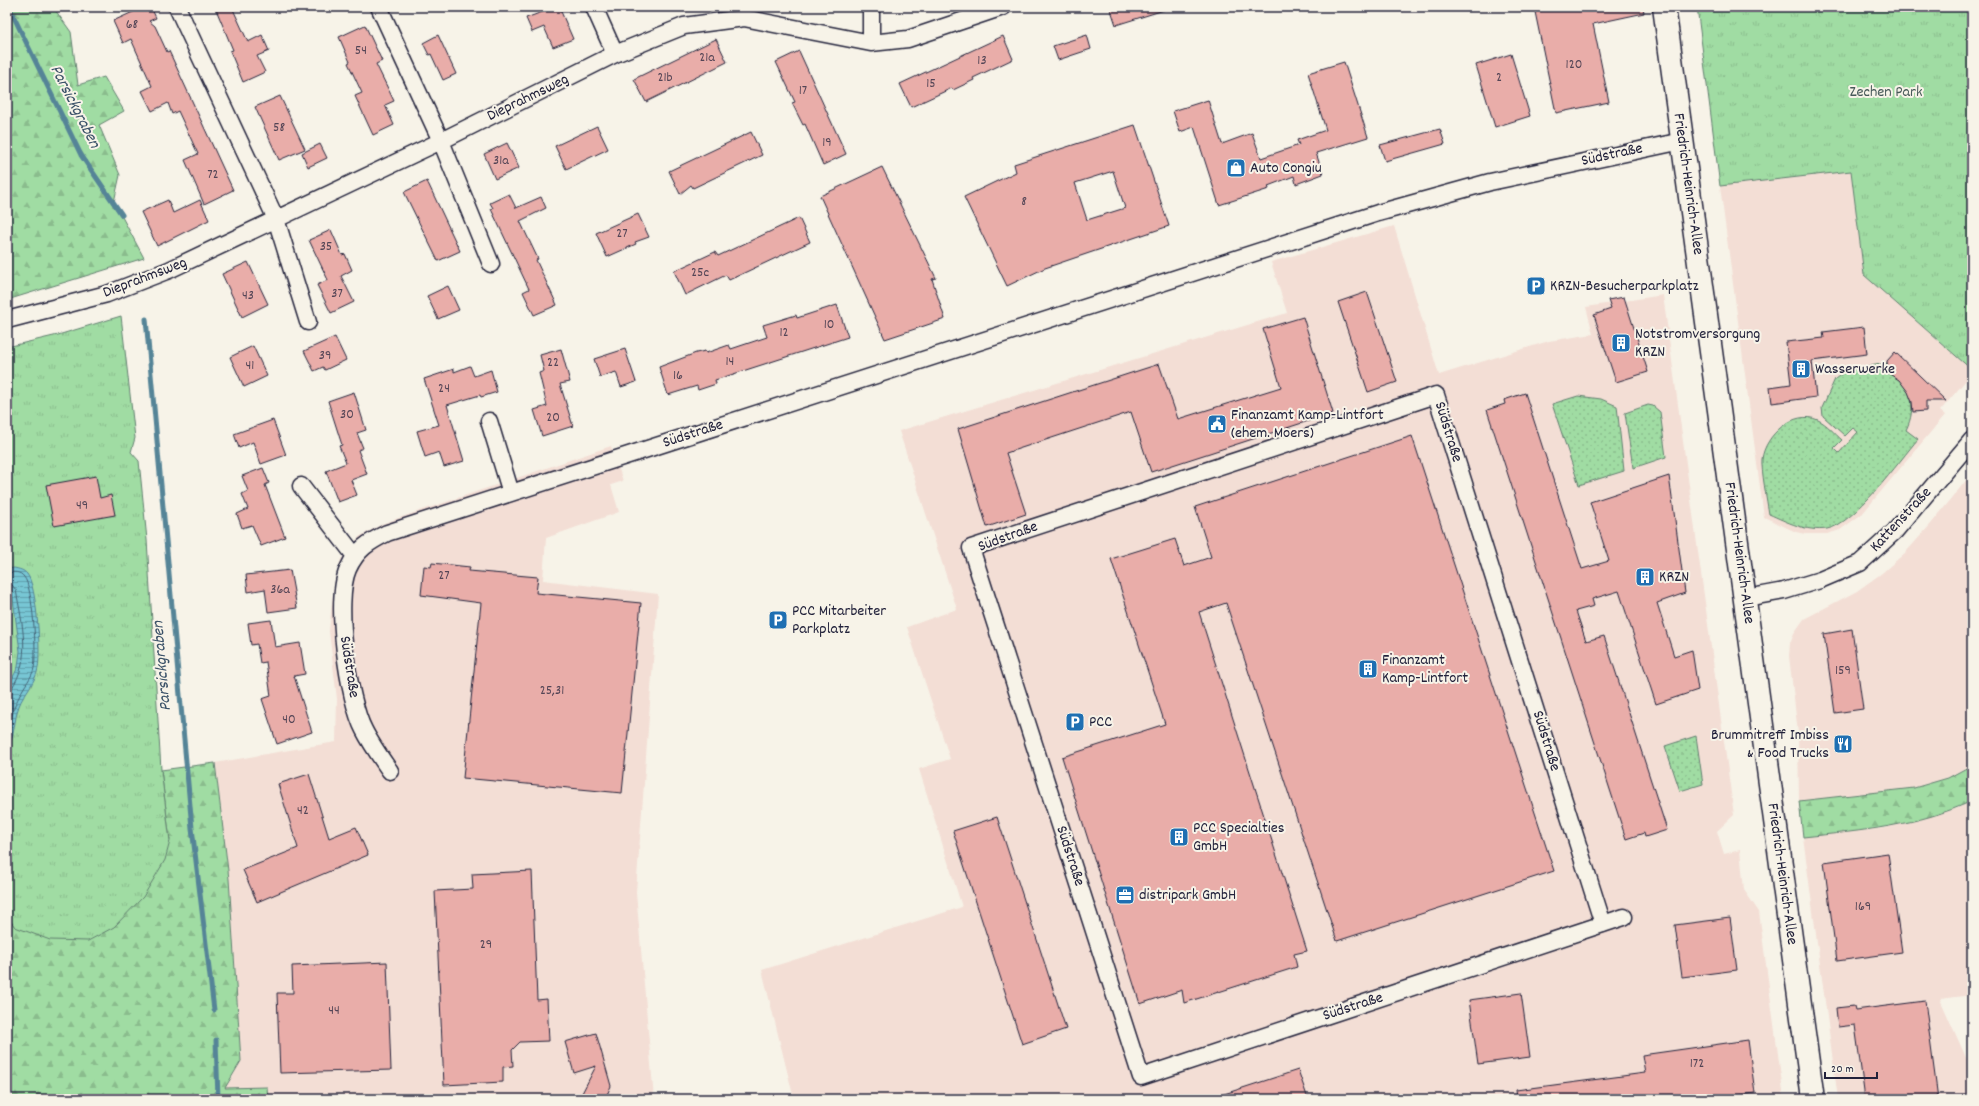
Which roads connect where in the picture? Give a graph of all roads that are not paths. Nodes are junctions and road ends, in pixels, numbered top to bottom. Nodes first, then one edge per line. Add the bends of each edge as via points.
1 (177, 7) edge
2 (379, 7) edge
3 (594, 7) edge
4 (871, 7) edge
5 (1003, 7) edge
6 (1664, 7) edge
7 (871, 43) junction
8 (615, 54) junction
9 (441, 141) junction
10 (1682, 141) junction
11 (276, 219) junction
12 (491, 264) dead end
13 (7, 320) edge
14 (308, 322) dead end
15 (489, 421) dead end
16 (1972, 440) edge
17 (301, 486) dead end
18 (511, 493) junction
19 (355, 556) junction
20 (1746, 598) junction
21 (390, 771) dead end
22 (1624, 917) dead end
23 (1603, 924) junction
24 (1813, 1099) edge

1 - 11 street
2 - 9 street
3 - 8 street
4 - 7 street
5 - 7 street, Dieprahmsweg via 908,39
6 - 10 main road, Friedrich-Heinrich-Allee
7 - 8 street, Dieprahmsweg via 744,18 684,26
8 - 9 street, Dieprahmsweg
9 - 11 street, Dieprahmsweg
9 - 12 street
10 - 18 street, Südstraße via 1490,182 1378,213
10 - 20 main road, Friedrich-Heinrich-Allee
11 - 13 street, Dieprahmsweg via 132,285
11 - 14 street
15 - 18 street
16 - 20 street, Kattenstraße via 1895,531 1860,563 1784,591
17 - 19 street
18 - 19 street, Südstraße via 387,532 367,542
19 - 21 street, Südstraße via 342,590 341,610 350,689 363,729
20 - 24 main road, Friedrich-Heinrich-Allee
22 - 23 street
23 - 23 street, Südstraße via 1141,1077 971,548 1436,395

